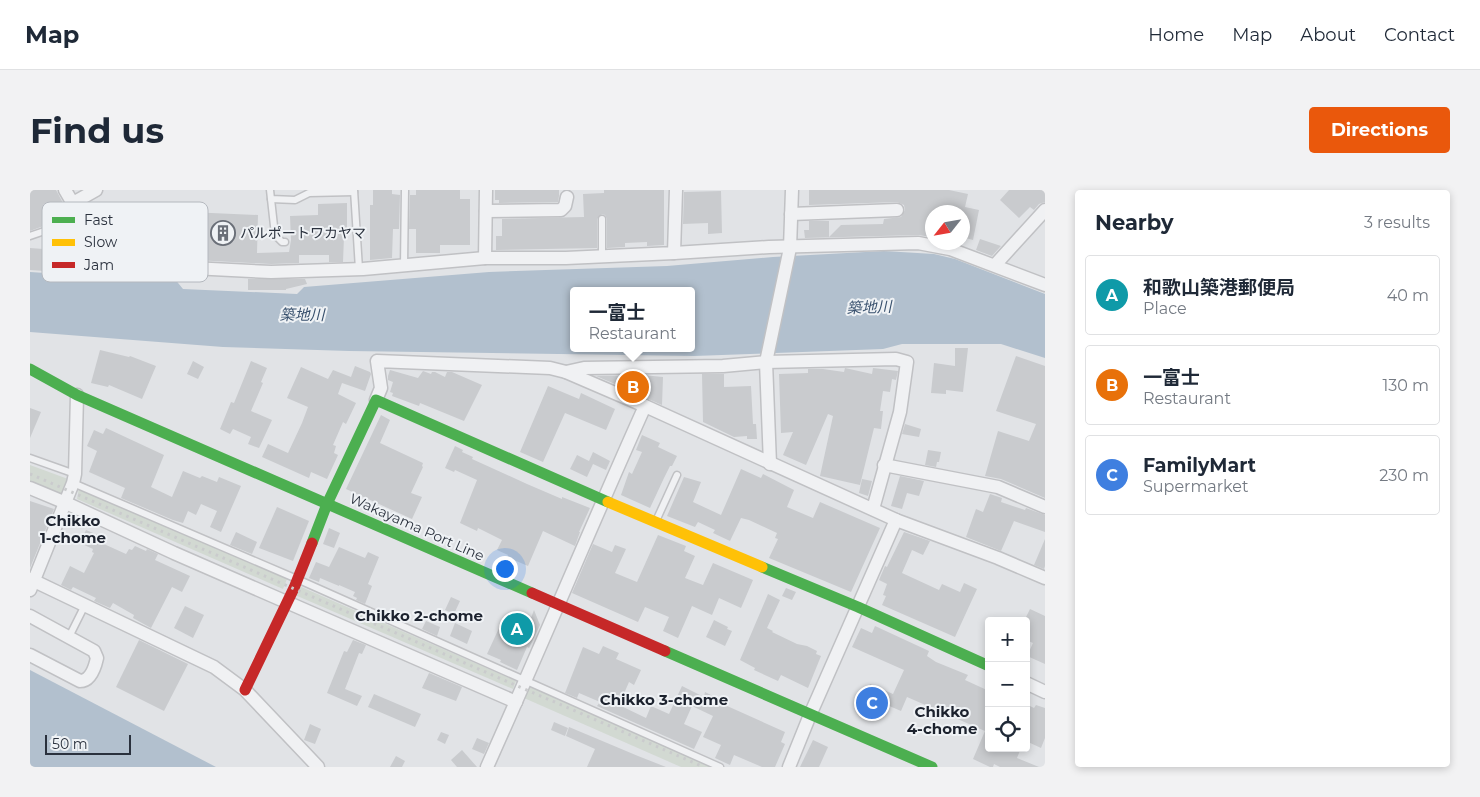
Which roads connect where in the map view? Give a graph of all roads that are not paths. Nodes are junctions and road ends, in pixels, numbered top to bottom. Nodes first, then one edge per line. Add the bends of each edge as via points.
1 (65, 190) edge
2 (96, 190) edge
3 (270, 190) edge
4 (405, 190) edge
5 (486, 190) edge
6 (676, 190) edge
7 (792, 190) edge
8 (354, 191) edge
9 (567, 197) dead end
10 (270, 199) junction
11 (72, 202) edge
12 (75, 202) edge
13 (897, 210) dead end
14 (1045, 210) edge
15 (486, 211) junction
16 (791, 214) junction
17 (602, 220) dead end
18 (42, 232) edge
19 (30, 236) edge
20 (285, 242) dead end
21 (790, 251) junction
22 (674, 253) junction
23 (602, 255) junction
24 (485, 258) junction
25 (994, 265) junction
26 (404, 266) junction
27 (208, 269) edge
28 (359, 269) junction
29 (1045, 285) edge
30 (767, 359) junction
31 (30, 368) edge
32 (566, 372) junction
33 (76, 395) junction
34 (376, 400) junction
35 (645, 406) junction
36 (30, 458) edge
37 (770, 464) junction
38 (884, 465) junction
39 (677, 475) dead end
40 (74, 479) junction
41 (30, 488) edge
42 (602, 500) junction
43 (66, 503) junction
44 (327, 504) junction
45 (1045, 507) edge
46 (873, 509) junction
47 (896, 520) junction
48 (656, 522) junction
49 (1045, 578) edge
50 (297, 579) junction
51 (31, 583) edge
52 (287, 602) junction
53 (85, 605) junction
54 (558, 605) junction
55 (858, 607) junction
56 (30, 616) edge
57 (69, 637) junction
58 (30, 655) edge
59 (985, 664) edge
60 (526, 680) junction
61 (1030, 685) edge
62 (244, 690) junction
63 (1045, 692) edge
64 (516, 702) junction
65 (810, 715) junction
66 (318, 767) edge
67 (487, 767) edge
68 (720, 767) edge
69 (790, 767) edge
70 (932, 767) edge

1 - 11 street
2 - 12 street
3 - 10 lane
4 - 26 lane
5 - 15 street
6 - 22 street
7 - 16 street
8 - 10 lane via 309,193 295,200
8 - 28 lane
9 - 15 street via 561,210
10 - 20 lane via 275,236
13 - 16 street
14 - 25 street
15 - 24 street
16 - 21 street
17 - 23 lane
18 - 19 lane
21 - 22 street
21 - 25 street via 918,243 950,249
21 - 30 street
22 - 23 street
23 - 24 street
24 - 26 street
25 - 29 street
26 - 28 street
27 - 28 street via 271,272
30 - 32 street via 724,366 584,368
30 - 37 street
30 - 38 street via 896,359 907,362 900,412
31 - 33 street, Wakayama Port Line
32 - 34 street via 550,368 377,361 381,388
32 - 35 street
33 - 40 street
33 - 44 street, Wakayama Port Line
34 - 42 street
34 - 44 street
35 - 37 street
35 - 42 street
36 - 40 lane
37 - 46 street
38 - 45 street via 998,487
38 - 46 street
39 - 48 lane
40 - 43 street
40 - 50 lane
41 - 43 street
42 - 48 street
42 - 54 street
43 - 51 street
43 - 52 street
44 - 50 street
44 - 54 street, Wakayama Port Line
46 - 47 street
47 - 49 street
47 - 55 street
48 - 55 street
50 - 52 street
50 - 60 lane
51 - 53 street
52 - 62 street
52 - 64 street
53 - 57 lane
53 - 62 street via 214,667
54 - 60 street
54 - 65 street, Wakayama Port Line
55 - 59 street
55 - 65 street
56 - 57 street
57 - 58 street via 94,651 98,658 85,681
60 - 64 street
60 - 68 lane
61 - 63 street
62 - 66 street
64 - 67 street
65 - 69 street
65 - 70 street, Wakayama Port Line

